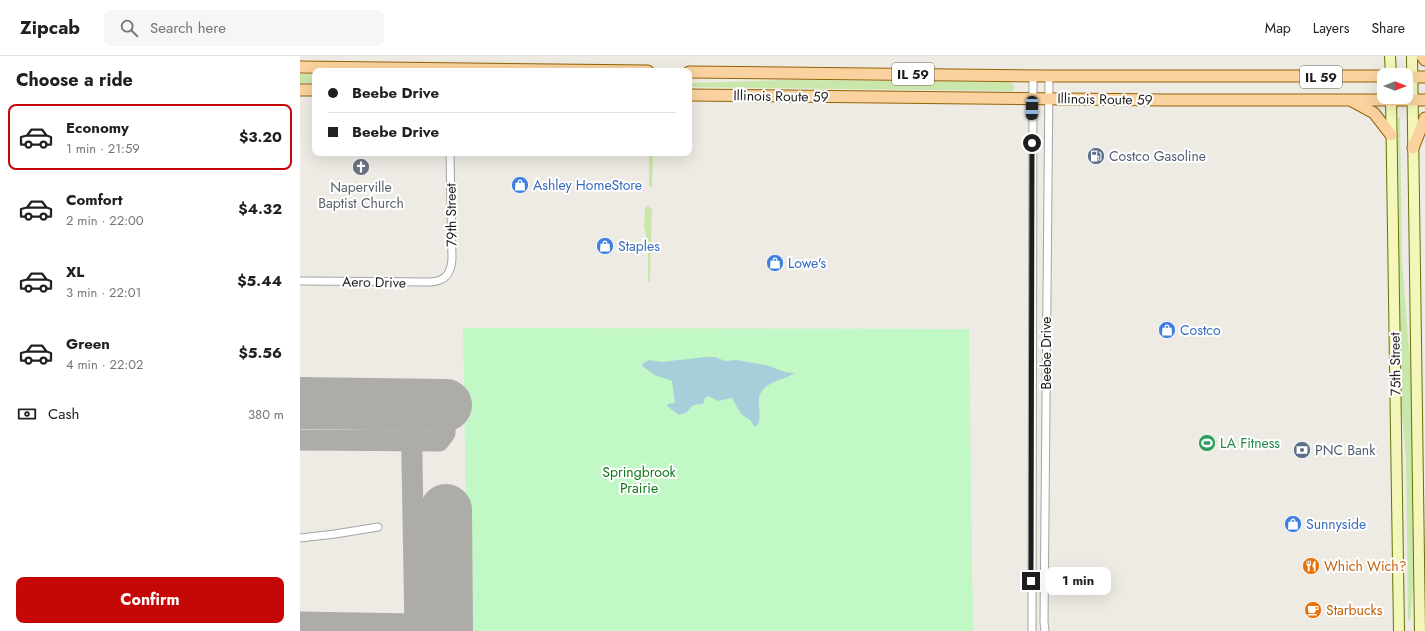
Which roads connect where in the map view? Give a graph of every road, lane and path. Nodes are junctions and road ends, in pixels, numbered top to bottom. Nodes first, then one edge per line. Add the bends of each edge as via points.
1 (1390, 56) edge
2 (1412, 56) edge
3 (1422, 56) edge
4 (1425, 60) edge
5 (300, 67) edge
6 (387, 68) edge
7 (1391, 68) edge
8 (1410, 68) edge
9 (692, 72) edge
10 (1033, 75) junction
11 (1049, 76) junction
12 (1377, 76) edge
13 (1413, 77) edge
14 (1425, 77) edge
15 (300, 90) edge
16 (312, 90) edge
17 (692, 95) edge
18 (1032, 98) junction
19 (1048, 99) junction
20 (1377, 99) edge
21 (1350, 100) junction
22 (1413, 100) edge
23 (1425, 100) edge
24 (1391, 104) edge
25 (1412, 104) edge
26 (1425, 118) edge
27 (1391, 135) junction
28 (1413, 148) junction
29 (450, 156) edge
30 (446, 276) joint
31 (300, 280) edge
32 (378, 527) dead end
33 (300, 538) edge
34 (1032, 631) edge
35 (1045, 631) edge
36 (1399, 631) edge
37 (1420, 631) edge

1 - 7 main road
2 - 8 main road, 75th Street
3 - 4 main road
5 - 6 main road
9 - 10 main road, Illinois Route 59 / IL 59
10 - 11 main road, Illinois Route 59 / IL 59
10 - 18 street, Beebe Drive
11 - 12 main road, Illinois Route 59 / IL 59
11 - 19 street, Beebe Drive
13 - 14 main road
15 - 16 main road
17 - 18 main road, Illinois Route 59 / IL 59
18 - 19 main road, Illinois Route 59 / IL 59
18 - 34 street, Beebe Drive
19 - 21 main road, Illinois Route 59 / IL 59
19 - 35 street, Beebe Drive
20 - 21 main road, Illinois Route 59 / IL 59
21 - 27 main road via 1374,112
22 - 23 main road, Illinois Route 59 / IL 59
24 - 27 main road, 75th Street
25 - 28 main road, 75th Street
26 - 28 main road
27 - 36 main road, 75th Street
28 - 37 main road, 75th Street
29 - 30 street, 79th Street via 452,259
30 - 31 street, Aero Drive via 439,281 430,282
32 - 33 street

